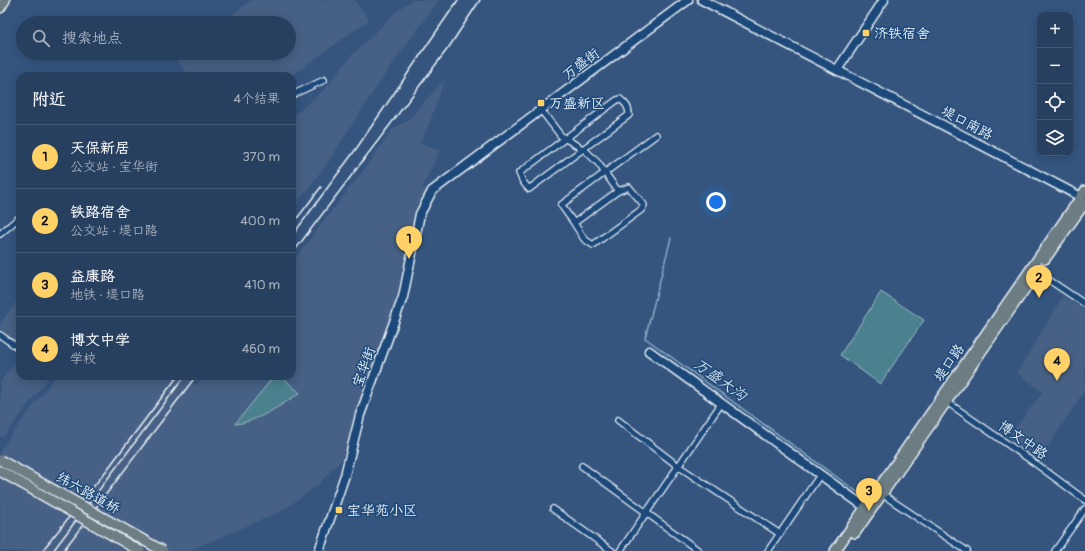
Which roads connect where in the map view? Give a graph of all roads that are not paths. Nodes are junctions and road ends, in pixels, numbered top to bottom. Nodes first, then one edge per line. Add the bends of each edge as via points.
1 (5, 0) edge
2 (688, 0) edge
3 (702, 0) edge
4 (884, 0) edge
5 (0, 8) edge
6 (836, 70) junction
7 (324, 80) dead end
8 (296, 93) edge
9 (541, 110) junction
10 (656, 135) dead end
11 (565, 138) junction
12 (583, 149) junction
13 (605, 172) junction
14 (432, 191) joint
15 (618, 191) junction
16 (1084, 197) edge
17 (16, 220) edge
18 (574, 223) junction
19 (0, 234) edge
20 (1036, 272) junction
21 (1085, 304) edge
22 (0, 335) edge
23 (16, 346) edge
24 (649, 351) dead end
25 (947, 402) junction
26 (721, 404) junction
27 (618, 420) dead end
28 (0, 460) edge
29 (582, 466) dead end
30 (678, 466) junction
31 (0, 471) edge
32 (820, 475) junction
33 (882, 494) junction
34 (1085, 500) edge
35 (865, 507) junction
36 (552, 509) dead end
37 (1085, 509) edge
38 (646, 513) junction
39 (780, 534) junction
40 (140, 551) edge
41 (163, 551) edge
42 (319, 551) edge
43 (612, 551) edge
44 (620, 551) edge
45 (699, 551) edge
46 (768, 551) edge
47 (835, 551) edge
48 (842, 551) edge
49 (967, 551) edge
50 (1055, 551) edge

1 - 5 main road
2 - 9 street, 万盛街
3 - 6 street, 堤口南路
4 - 6 street
6 - 16 street, 堤口南路
7 - 8 street
9 - 11 street
9 - 14 street, 万盛街
10 - 13 street
11 - 12 street
11 - 12 street via 617,100 625,103 629,115
11 - 12 street via 519,173 527,188 530,189
12 - 13 street
13 - 15 street
13 - 18 street via 561,204
14 - 42 street, 宝华街 via 420,214 403,297 360,415 345,475
15 - 18 street
15 - 18 street via 629,187 644,205 641,210 593,245 584,239
16 - 20 main road, 堤口路
16 - 35 main road, 堤口路
17 - 19 street
20 - 21 street
20 - 25 main road, 堤口路
22 - 23 street
24 - 26 street
25 - 33 main road, 堤口路
25 - 34 street, 博文中路
26 - 30 street
26 - 32 street
27 - 30 street
28 - 41 main road, 纬六路道桥, bridge
29 - 38 street
30 - 38 street
30 - 39 street
31 - 40 main road, 纬六路道桥, bridge
32 - 35 street
32 - 39 street
33 - 48 main road, 堤口路
33 - 49 street
35 - 47 main road, 堤口路
36 - 43 street
37 - 50 street
38 - 44 street
38 - 45 street
39 - 46 street

